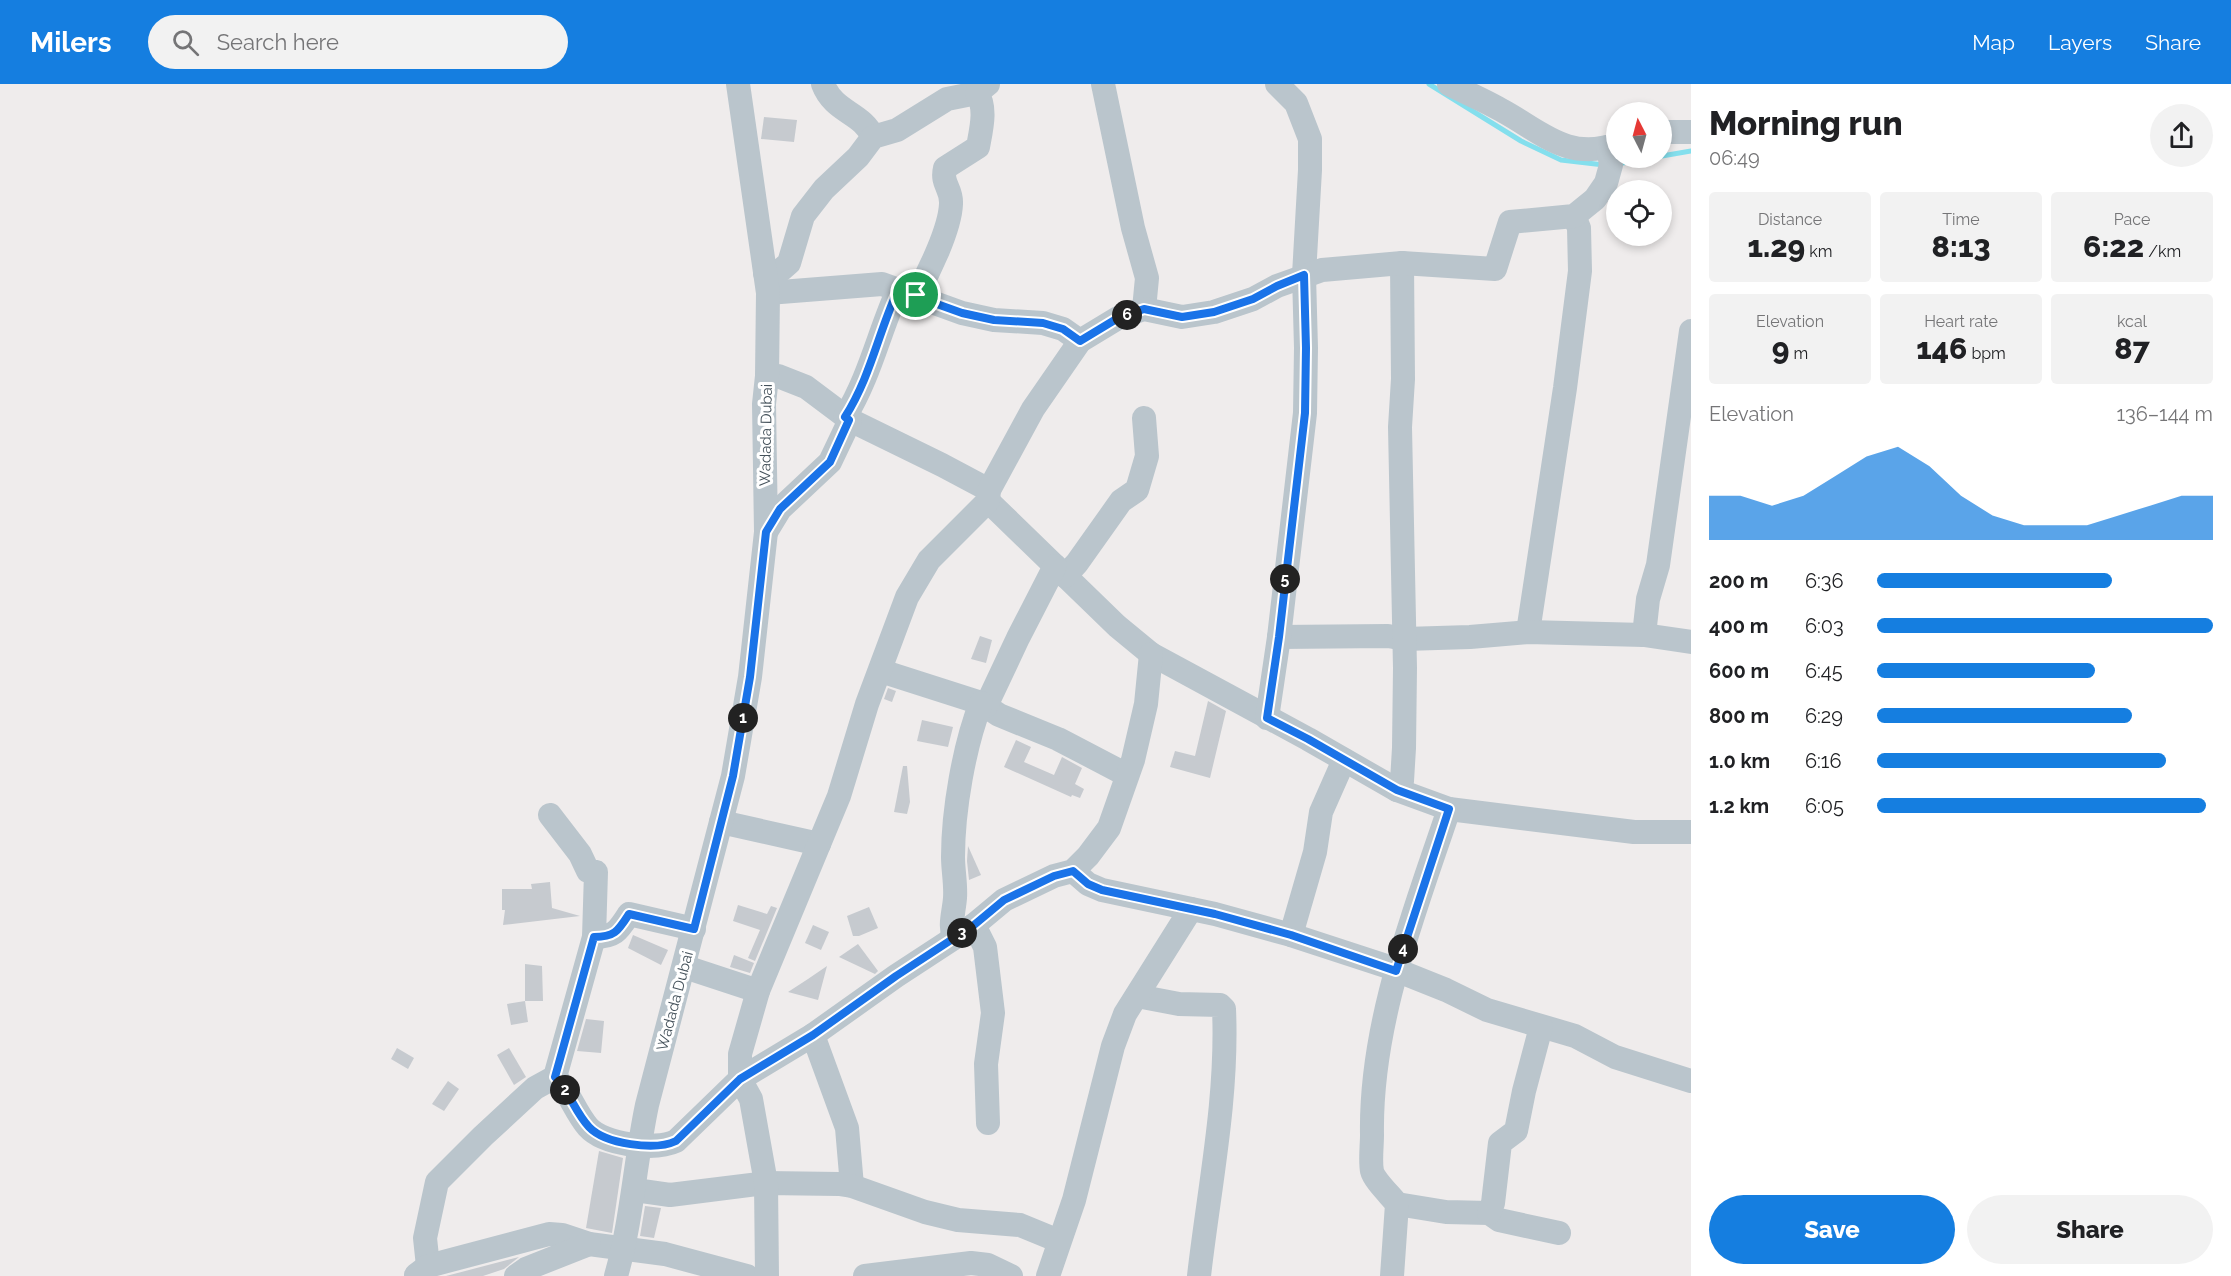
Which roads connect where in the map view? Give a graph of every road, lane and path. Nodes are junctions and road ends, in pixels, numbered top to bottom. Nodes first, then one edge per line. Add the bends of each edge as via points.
1 (738, 84) edge
2 (823, 84) edge
3 (1103, 84) edge
4 (1277, 84) edge
5 (1449, 84) edge
6 (982, 88) edge
7 (1672, 132) edge
8 (1691, 132) edge
9 (873, 137) junction
10 (1606, 147) edge
11 (1610, 168) edge
12 (1574, 216) junction
13 (1402, 263) junction
14 (1304, 275) junction
15 (767, 283) junction
16 (907, 293) junction
17 (1144, 309) junction
18 (1691, 331) edge
19 (1080, 341) junction
20 (767, 376) junction
21 (847, 418) junction
22 (1144, 418) dead end
23 (989, 496) junction
24 (766, 532) junction
25 (1060, 571) junction
26 (1528, 632) junction
27 (1644, 635) junction
28 (1279, 637) junction
29 (1405, 639) junction
30 (1691, 642) edge
31 (1151, 654) junction
32 (881, 670) junction
33 (984, 705) junction
34 (1267, 718) junction
35 (1344, 760) junction
36 (1127, 775) junction
37 (1397, 790) junction
38 (1449, 809) junction
39 (550, 815) dead end
40 (721, 822) junction
41 (1691, 832) edge
42 (819, 844) junction
43 (1073, 871) junction
44 (1191, 909) junction
45 (974, 925) junction
46 (694, 929) junction
47 (1291, 935) junction
48 (594, 937) junction
49 (954, 938) junction
50 (685, 967) junction
51 (1396, 971) junction
52 (758, 991) junction
53 (1137, 996) junction
54 (1541, 1026) junction
55 (813, 1035) junction
56 (555, 1077) junction
57 (740, 1079) junction
58 (1691, 1081) edge
59 (988, 1123) dead end
60 (639, 1145) junction
61 (766, 1183) junction
62 (852, 1186) junction
63 (635, 1190) junction
64 (1397, 1204) junction
65 (1489, 1214) junction
66 (1559, 1233) dead end
67 (1059, 1241) junction
68 (589, 1244) junction
69 (624, 1247) junction
70 (422, 1271) edge
71 (516, 1276) edge
72 (616, 1276) edge
73 (747, 1276) edge
74 (767, 1276) edge
75 (865, 1276) edge
76 (1011, 1276) edge
77 (1048, 1276) edge
78 (1199, 1276) edge
79 (1392, 1276) edge

1 - 15 street, Wadada Dubai
2 - 9 street via 828,95 845,112 863,122
3 - 17 street via 1132,228 1147,278
4 - 14 street via 1296,103 1310,140
5 - 10 street via 1554,142 1584,151
6 - 9 street via 947,99 897,130
6 - 16 street via 978,147 945,168 943,177 951,197 949,221
7 - 8 street
9 - 15 street via 803,216 789,263
11 - 12 street via 1595,199
12 - 13 street via 1510,222 1495,269
12 - 26 street via 1579,228 1580,271
13 - 14 street
13 - 29 street via 1400,427
14 - 17 street via 1214,312 1182,317
14 - 28 street via 1305,413
15 - 16 street via 882,285
15 - 20 street, Wadada Dubai
16 - 19 street via 962,313 994,320 1043,323 1063,329
16 - 21 street via 886,318
17 - 19 street via 1118,318
18 - 27 street via 1658,565 1648,599
19 - 23 street via 1033,409
20 - 21 street via 807,387
20 - 24 street, Wadada Dubai
21 - 23 street via 942,465
21 - 24 street via 830,462 780,509
22 - 25 street via 1147,456 1137,490 1121,501 1077,563
23 - 25 street
23 - 32 street via 929,560 907,597
24 - 40 street, Wadada Dubai via 750,677
25 - 31 street
25 - 33 street via 1018,638
26 - 27 street
26 - 29 street
27 - 30 street
28 - 29 street
28 - 34 street
29 - 37 street via 1404,748 1402,781
31 - 34 street
31 - 36 street via 1146,704
32 - 33 street
32 - 42 street
33 - 36 street
33 - 49 street via 970,739 958,793 953,857 956,897 951,929
34 - 35 street
35 - 37 street
35 - 47 street via 1321,812 1315,852
36 - 43 street via 1109,828
37 - 38 street
38 - 41 street via 1634,832
38 - 51 street
39 - 48 street via 588,871 596,872
40 - 42 street
40 - 46 street, Wadada Dubai
42 - 52 street
43 - 44 street via 1102,890
43 - 45 street via 1004,900
44 - 47 street
44 - 53 street
45 - 49 street
45 - 59 street via 985,947 993,1013 986,1064
46 - 48 street via 629,914 615,933
46 - 50 street, Wadada Dubai
47 - 51 street
48 - 56 street
49 - 55 street
50 - 52 street
50 - 60 street, Wadada Dubai
51 - 54 street via 1487,1010
51 - 64 street via 1382,1036 1372,1117 1372,1173
52 - 57 street via 740,1054
53 - 67 street via 1125,1014 1113,1046 1074,1200
53 - 78 street via 1179,1004 1221,1005 1224,1009 1218,1136
54 - 58 street via 1575,1036 1616,1058
54 - 65 street via 1516,1131 1500,1143
55 - 57 street
55 - 62 street via 847,1128
56 - 60 street via 589,1128 604,1138
56 - 70 street via 535,1088 437,1182 424,1238
57 - 60 street via 676,1141 666,1146
57 - 61 street via 751,1099
60 - 63 street, Wadada Dubai
61 - 62 street
61 - 63 street via 670,1195
61 - 74 street
62 - 67 street via 924,1212 958,1220 1020,1225
63 - 69 street, Wadada Dubai
64 - 65 street
64 - 79 street
65 - 66 street via 1499,1220
67 - 77 street
68 - 69 street
68 - 70 street via 549,1234
68 - 71 street
69 - 72 street, Wadada Dubai
69 - 73 street
75 - 76 street via 970,1263 988,1265

